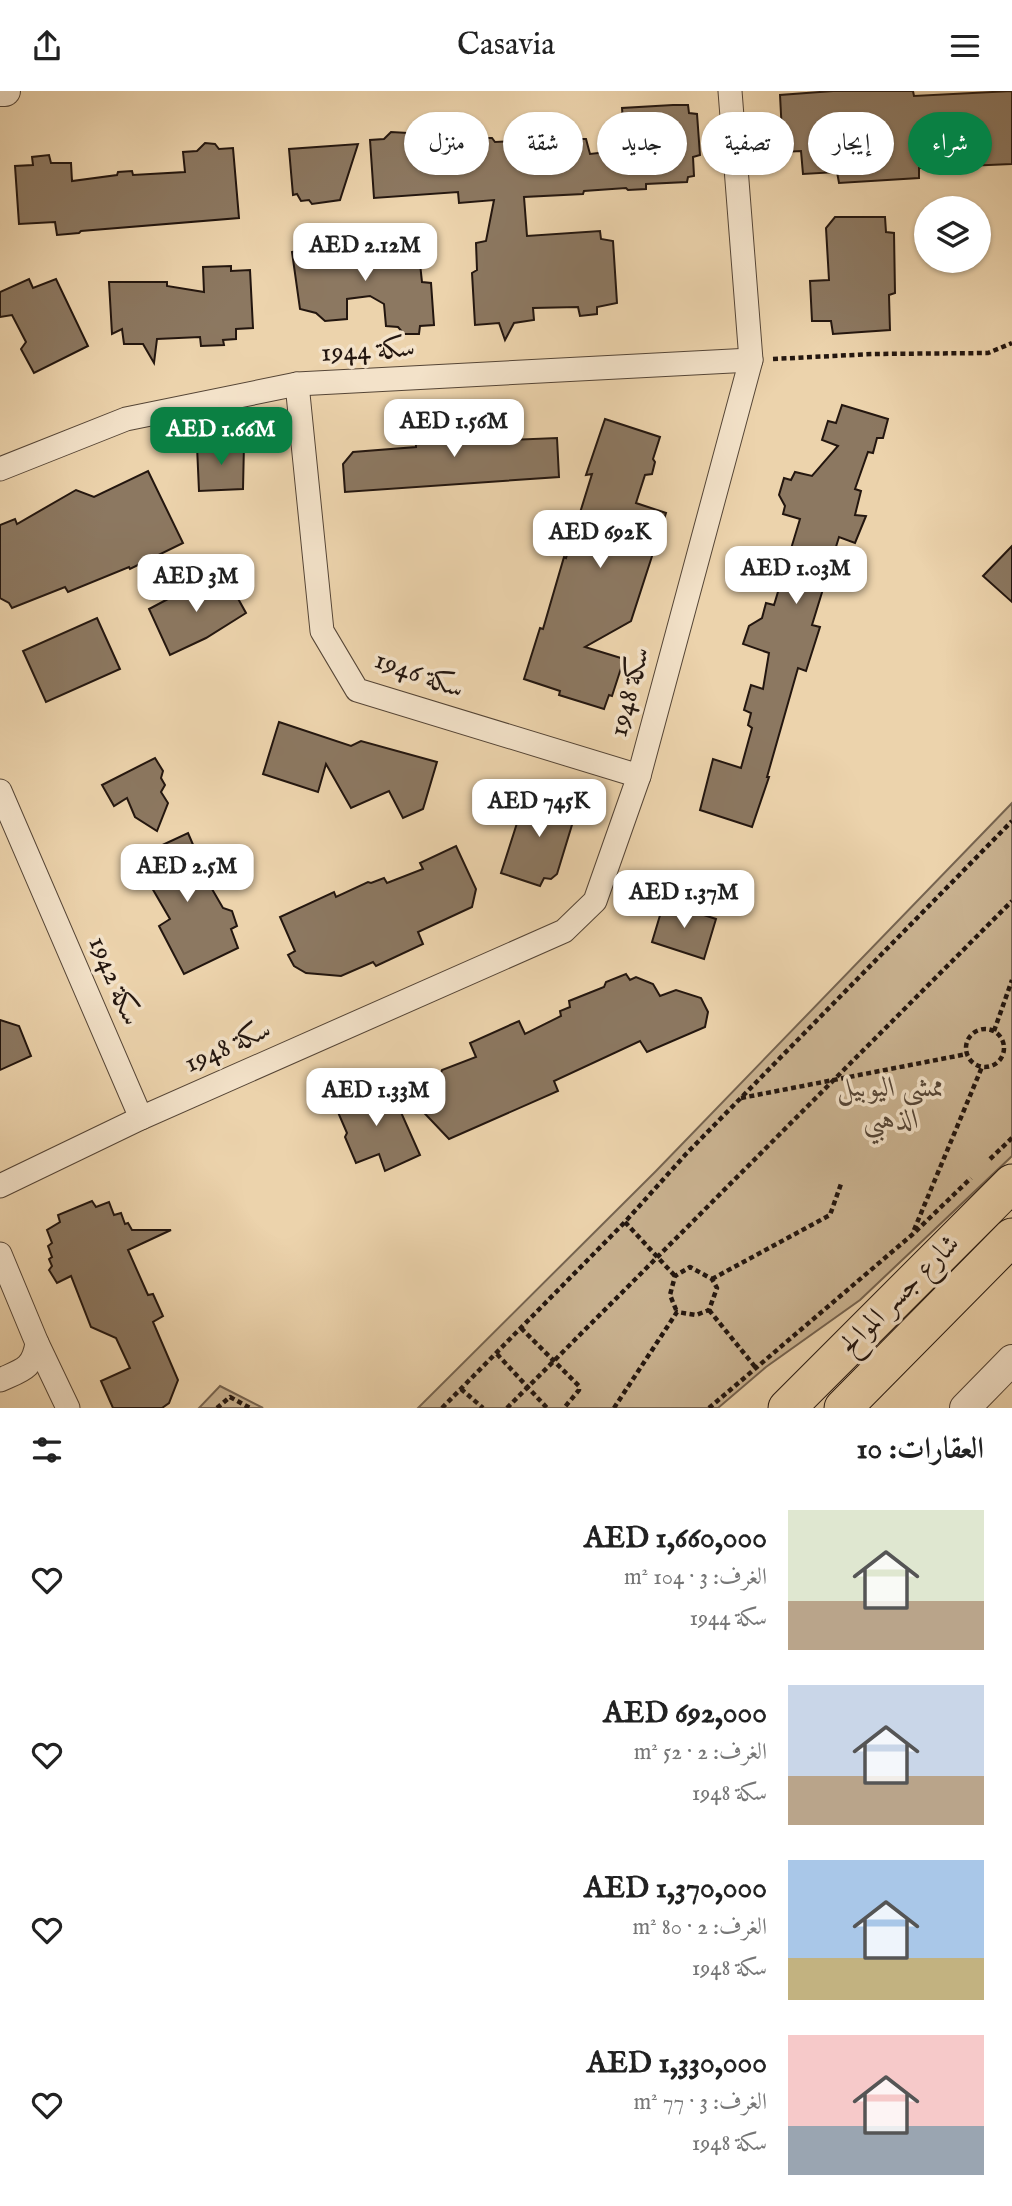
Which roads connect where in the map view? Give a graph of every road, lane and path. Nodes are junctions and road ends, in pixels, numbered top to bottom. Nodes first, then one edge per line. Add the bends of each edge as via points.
1 (0, 91) edge
2 (5, 91) edge
3 (730, 91) edge
4 (1012, 343) edge
5 (751, 360) junction
6 (297, 384) junction
7 (0, 468) edge
8 (639, 776) junction
9 (0, 791) edge
10 (1012, 821) edge
11 (1012, 901) edge
12 (1012, 980) edge
13 (994, 1031) junction
14 (1012, 1038) edge
15 (1003, 1041) junction
16 (967, 1054) junction
17 (982, 1067) junction
18 (834, 1080) junction
19 (741, 1098) junction
20 (141, 1118) junction
21 (1012, 1138) edge
22 (997, 1175) edge
23 (972, 1176) dead end
24 (841, 1184) dead end
25 (0, 1187) edge
26 (625, 1222) junction
27 (913, 1234) junction
28 (1012, 1237) edge
29 (0, 1254) edge
30 (658, 1257) junction
31 (675, 1276) junction
32 (712, 1279) junction
33 (709, 1310) junction
34 (677, 1312) junction
35 (521, 1328) junction
36 (37, 1343) junction
37 (497, 1354) junction
38 (555, 1361) junction
39 (755, 1368) junction
40 (1008, 1370) edge
41 (0, 1380) edge
42 (528, 1388) junction
43 (461, 1389) junction
44 (68, 1408) edge
45 (217, 1408) edge
46 (250, 1408) edge
47 (442, 1408) edge
48 (483, 1408) edge
49 (507, 1408) edge
50 (547, 1408) edge
51 (564, 1408) edge
52 (614, 1408) edge
53 (709, 1408) edge
54 (787, 1408) edge
55 (842, 1408) edge
56 (965, 1408) edge

1 - 2 street
3 - 5 street, سكة 1948
4 - 5 path via 988,353
5 - 6 street, سكة 1944
5 - 8 street, سكة 1948
6 - 7 street, سكة 1944 via 126,419
6 - 8 street, سكة 1946 via 322,631 357,690
8 - 20 street, سكة 1948 via 595,901 564,930
9 - 20 street, سكة 1942
10 - 19 path
11 - 18 path
12 - 13 path
13 - 15 path
13 - 16 path via 978,1029 970,1035 965,1044
14 - 15 path
15 - 17 path via 1000,1060
16 - 17 path via 972,1063
16 - 18 path
17 - 27 path
18 - 19 path
18 - 30 path
19 - 26 path
20 - 25 street, سكة 1948
21 - 22 path
22 - 54 main road, شارع جسر الموالح
23 - 27 path
24 - 32 path via 830,1215
26 - 30 path
26 - 35 path
27 - 39 path
28 - 55 main road, شارع جسر الموالح
29 - 36 street
30 - 31 path
30 - 38 path
31 - 32 path via 690,1267
31 - 34 path via 670,1295
32 - 33 path via 717,1288
33 - 34 path via 696,1315
33 - 39 path
34 - 52 path
35 - 37 path
35 - 38 path
36 - 41 street via 35,1357 26,1368
36 - 44 street
37 - 42 path
37 - 43 path
38 - 42 path
38 - 51 path via 579,1386
39 - 53 path
40 - 56 street
42 - 49 path
42 - 50 path
43 - 47 path
43 - 48 path
45 - 46 path via 230,1397

